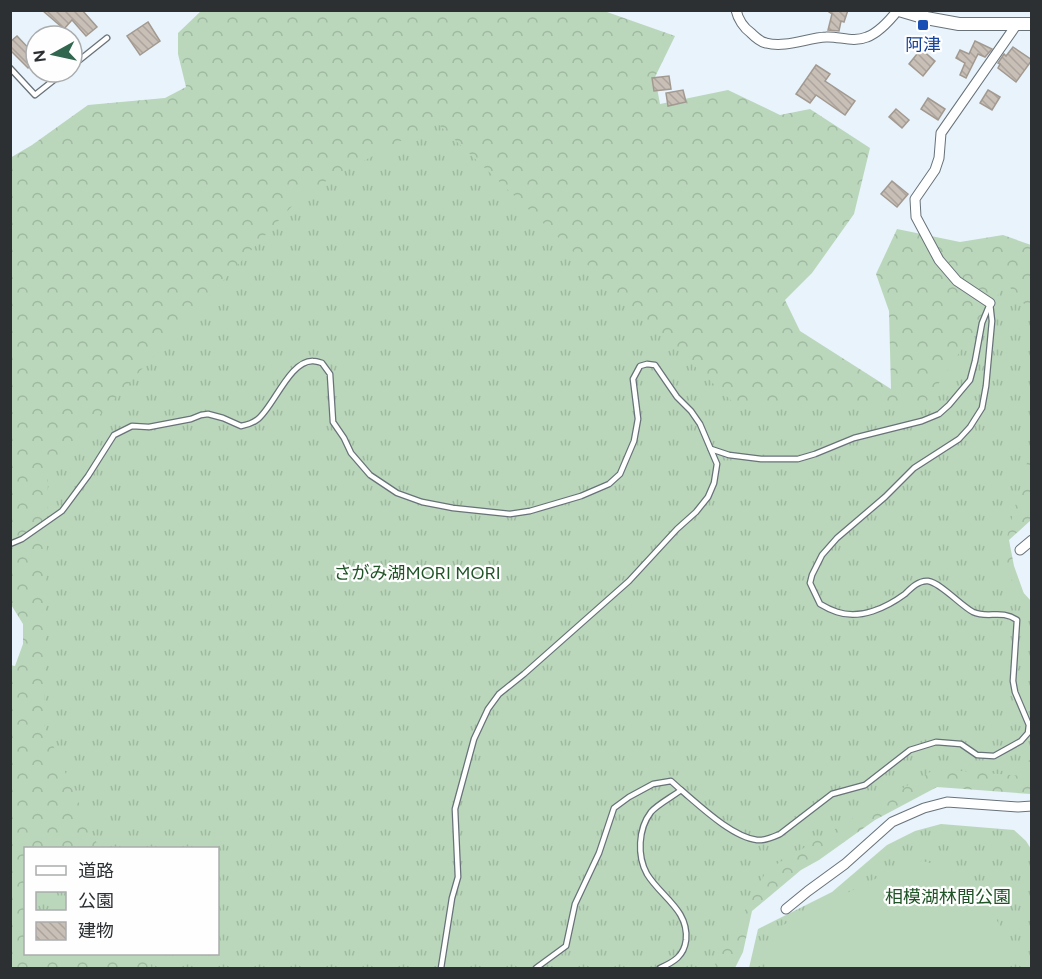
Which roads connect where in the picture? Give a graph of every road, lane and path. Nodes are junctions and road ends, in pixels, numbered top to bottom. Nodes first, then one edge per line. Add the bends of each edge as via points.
1 (736, 10) edge
2 (899, 10) edge
3 (1017, 24) junction
4 (1032, 24) edge
5 (107, 38) dead end
6 (84, 56) edge
7 (10, 68) edge
8 (24, 83) edge
9 (25, 84) edge
10 (49, 84) edge
11 (990, 303) junction
12 (711, 449) junction
13 (1032, 540) edge
14 (10, 544) edge
15 (1020, 550) dead end
16 (681, 790) junction
17 (1032, 806) edge
18 (786, 909) dead end
19 (441, 969) edge
20 (536, 969) edge
21 (660, 969) edge

1 - 2 street via 748,31 765,43 777,44 821,37 867,37
2 - 3 main road via 959,24
3 - 4 main road
3 - 11 street via 941,133 935,170 915,199 916,217 939,260 957,281
5 - 6 lane
7 - 8 lane
9 - 10 lane via 35,95
11 - 12 lane via 970,380 939,414 798,459 761,459
11 - 16 lane via 986,386 982,408 970,427 959,439 914,468 837,538 822,555 810,583 820,604 838,612 857,615 875,610 928,581 940,585 974,613 1012,616 1017,620 1013,681 1029,725 1028,733 994,756 977,755 961,744 936,742 910,750 865,785 832,794 780,834 758,841 715,818
12 - 14 lane via 691,411 655,365 647,364 640,366 633,379 638,419 634,441 620,474 609,484 581,496 510,514 422,502 397,494 370,475 351,453 333,422 330,374 322,363 311,360 296,368 252,423 241,426 208,414 149,427 132,426 114,435 62,511
12 - 19 lane via 717,464 714,483 696,512 629,581 499,694 488,710 474,739 454,809 458,877
13 - 15 street
16 - 20 lane via 671,781 653,784 614,808 599,853 575,904 566,946
16 - 21 lane via 652,811 640,846 647,874 681,915 687,929 681,956
17 - 18 street via 947,802 913,813 892,822

